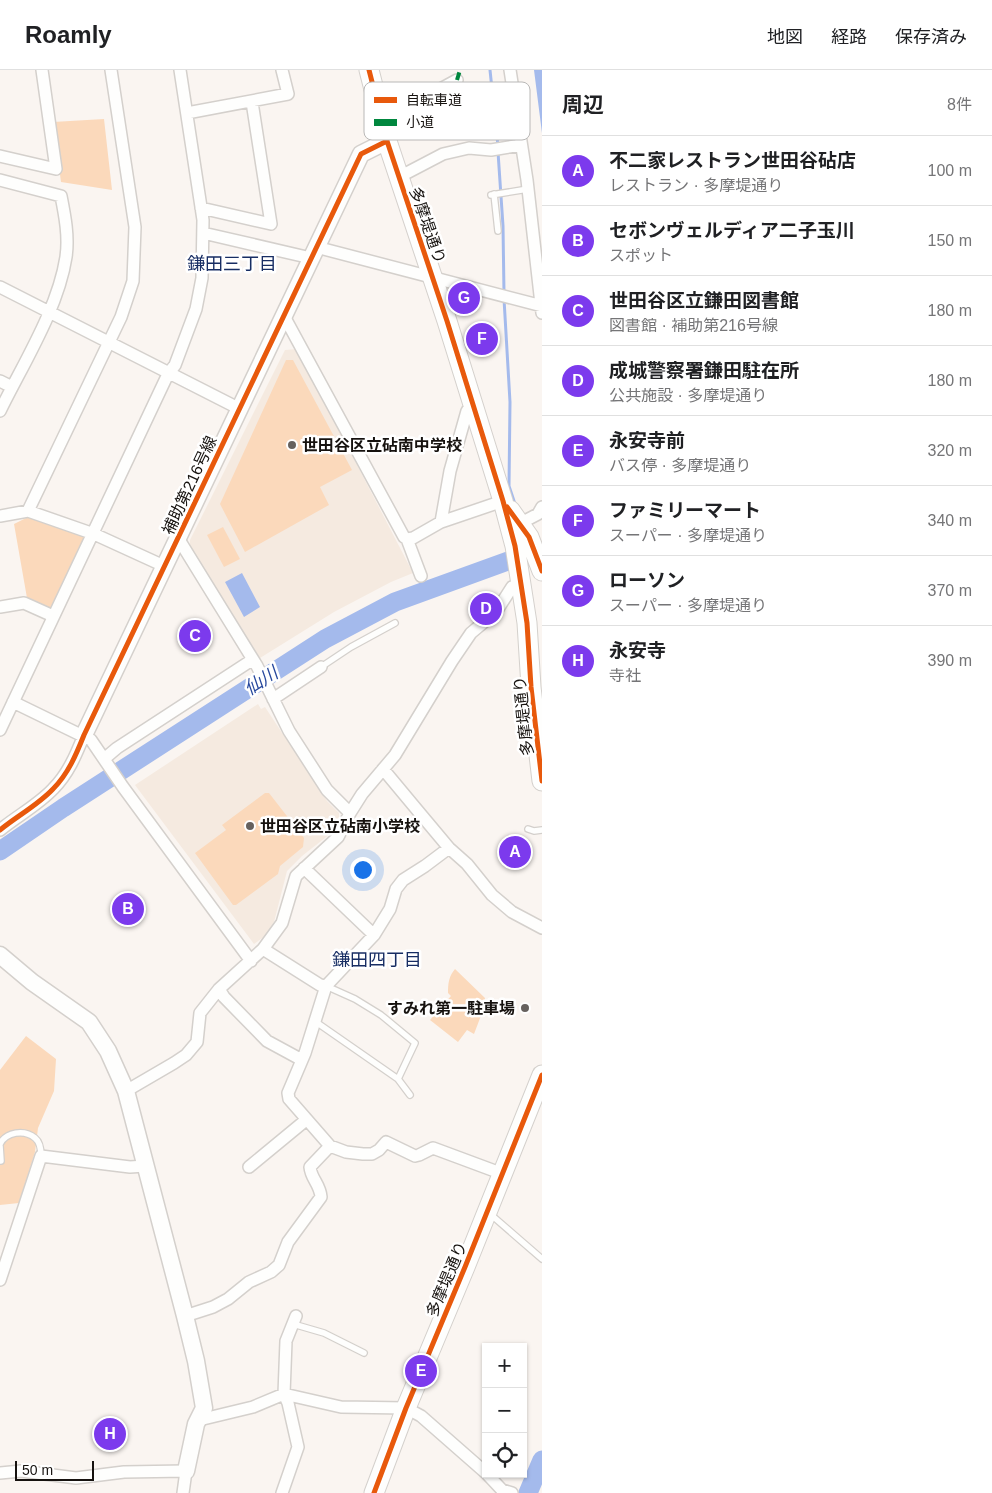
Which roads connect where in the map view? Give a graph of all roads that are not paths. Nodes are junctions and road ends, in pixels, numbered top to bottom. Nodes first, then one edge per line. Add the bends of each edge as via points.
1 (42, 70) edge
2 (111, 70) edge
3 (180, 70) edge
4 (282, 70) edge
5 (457, 80) dead end
6 (453, 82) edge
7 (252, 102) junction
8 (187, 113) junction
9 (520, 140) edge
10 (387, 141) joint
11 (521, 145) junction
12 (0, 156) edge
13 (399, 177) junction
14 (0, 180) edge
15 (528, 189) junction
16 (201, 208) junction
17 (498, 231) dead end
18 (204, 233) junction
19 (313, 253) junction
20 (433, 278) junction
21 (0, 287) edge
22 (542, 308) edge
23 (49, 313) junction
24 (284, 316) junction
25 (108, 343) junction
26 (168, 374) junction
27 (0, 382) edge
28 (12, 387) junction
29 (238, 408) junction
30 (473, 409) junction
31 (0, 411) edge
32 (503, 501) junction
33 (542, 507) edge
34 (28, 511) junction
35 (0, 516) edge
36 (441, 522) junction
37 (519, 524) junction
38 (94, 534) junction
39 (178, 538) junction
40 (407, 539) junction
41 (164, 566) junction
42 (542, 569) edge
43 (421, 576) dead end
44 (520, 578) junction
45 (0, 607) edge
46 (53, 616) junction
47 (395, 623) dead end
48 (542, 645) edge
49 (254, 663) junction
50 (321, 667) joint
51 (531, 687) junction
52 (271, 695) junction
53 (13, 702) junction
54 (0, 730) edge
55 (84, 735) junction
56 (106, 762) junction
57 (383, 768) junction
58 (542, 781) edge
59 (350, 813) junction
60 (528, 829) dead end
61 (0, 830) edge
62 (542, 830) edge
63 (449, 848) junction
64 (304, 868) junction
65 (542, 928) edge
66 (374, 935) junction
67 (262, 949) junction
68 (0, 955) edge
69 (251, 961) junction
70 (326, 986) junction
71 (219, 989) junction
72 (316, 1022) junction
73 (302, 1060) junction
74 (542, 1075) edge
75 (398, 1079) junction
76 (126, 1091) junction
77 (410, 1094) dead end
78 (306, 1120) junction
79 (0, 1145) edge
80 (330, 1146) junction
81 (42, 1156) junction
82 (2, 1161) dead end
83 (145, 1166) junction
84 (249, 1168) dead end
85 (503, 1174) junction
86 (488, 1211) junction
87 (542, 1259) edge
88 (0, 1280) edge
89 (185, 1316) junction
90 (294, 1320) joint
91 (364, 1353) dead end
92 (284, 1394) junction
93 (406, 1408) junction
94 (198, 1420) junction
95 (482, 1470) edge
96 (186, 1471) junction
97 (0, 1473) edge
98 (492, 1478) edge
99 (507, 1491) edge
100 (183, 1493) edge
101 (282, 1493) edge
102 (374, 1493) edge

1 - 12 street via 56,169
2 - 25 street via 135,228 133,280
3 - 8 street
4 - 7 street via 288,94
5 - 6 street
7 - 8 street
7 - 16 street via 271,224
8 - 16 street
9 - 11 street
10 - 13 main road, 多摩堤通り
10 - 19 street, 補助第216号線 via 361,154
11 - 13 street via 491,150 470,148 443,154
11 - 15 street
13 - 20 main road, 多摩堤通り
14 - 23 street via 61,196 66,222 66,255
15 - 17 lane via 494,194
15 - 22 street
16 - 18 street
18 - 19 street
18 - 26 street via 202,278 196,309 175,365
19 - 20 street
19 - 24 street, 補助第216号線
20 - 22 street
20 - 30 main road, 多摩堤通り
21 - 23 street
23 - 25 street
23 - 28 street
24 - 29 street, 補助第216号線
24 - 40 street
25 - 26 street
25 - 34 street
26 - 29 street
26 - 38 street
27 - 28 street
28 - 31 street
29 - 39 street, 補助第216号線
30 - 32 main road, 多摩堤通り
30 - 36 street via 467,411 450,471
32 - 36 street
32 - 37 main road, 多摩堤通り
32 - 44 main road, 多摩堤通り
33 - 37 street via 538,514
34 - 35 street
34 - 38 street
36 - 40 street
37 - 42 main road, 多摩堤通り
38 - 41 street
38 - 46 street
39 - 41 street, 補助第216号線
39 - 49 street
40 - 43 street
41 - 55 street, 補助第216号線
44 - 51 main road, 多摩堤通り
44 - 57 street via 496,612 471,632 395,755
45 - 46 street via 24,603
46 - 53 street
47 - 50 lane via 351,646
48 - 51 main road, 多摩堤通り
49 - 52 street
49 - 56 street via 117,748
50 - 52 street
51 - 58 main road, 多摩堤通り
52 - 59 street via 288,731 328,790
53 - 54 street
53 - 55 street
55 - 56 street
55 - 61 street, 補助第216号線 via 73,762 53,790
56 - 69 street
57 - 59 street
57 - 63 street
59 - 64 street via 338,837
60 - 62 lane
63 - 65 street via 468,860 492,895 512,912
63 - 66 street via 403,880
64 - 66 street
64 - 67 street via 296,876 282,922
66 - 70 street
67 - 69 street
67 - 70 street
68 - 76 street via 89,1022 108,1051
69 - 71 street
70 - 72 street
70 - 75 lane via 382,1015 415,1043
71 - 73 street via 267,1041
71 - 76 street via 200,1014 197,1042 186,1056
72 - 73 street
72 - 75 lane
73 - 78 street via 288,1093
74 - 85 main road, 多摩堤通り
75 - 77 lane
76 - 83 street
78 - 80 street
78 - 84 street
79 - 81 lane via 10,1134 27,1134 35,1138
79 - 82 lane
80 - 85 street via 346,1152 372,1154 386,1142 415,1156 437,1148
80 - 89 street via 310,1167 321,1196 288,1242 279,1265 214,1307
81 - 83 street via 130,1168
81 - 88 street
83 - 89 street
85 - 86 main road, 多摩堤通り
86 - 87 lane
86 - 93 main road, 多摩堤通り
89 - 94 street via 204,1408
90 - 91 lane
90 - 92 street via 286,1341
92 - 93 street via 341,1407
92 - 94 street via 253,1407
92 - 101 street via 298,1447
93 - 95 street via 421,1416
93 - 102 main road, 多摩堤通り
94 - 96 street
96 - 97 street via 124,1472 76,1478 20,1471
96 - 100 street
98 - 99 street

